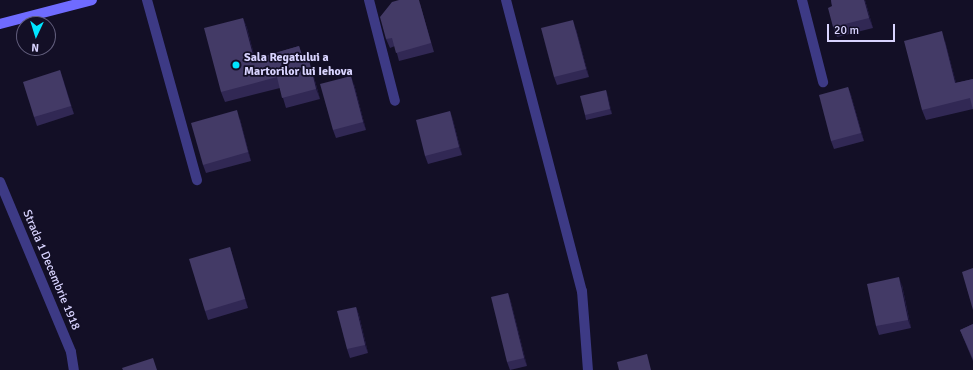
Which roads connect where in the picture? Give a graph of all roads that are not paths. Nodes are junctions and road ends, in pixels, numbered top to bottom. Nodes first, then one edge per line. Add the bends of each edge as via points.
1 (92, 0) edge
2 (147, 0) edge
3 (369, 0) edge
4 (506, 0) edge
5 (802, 0) edge
6 (0, 24) edge
7 (823, 82) dead end
8 (395, 101) dead end
9 (197, 180) dead end
10 (0, 182) edge
11 (74, 370) edge
12 (588, 370) edge

1 - 6 street
2 - 9 street
3 - 8 street
4 - 12 street via 582,291
5 - 7 street
10 - 11 street, Strada 1 Decembrie 1918 via 71,352

